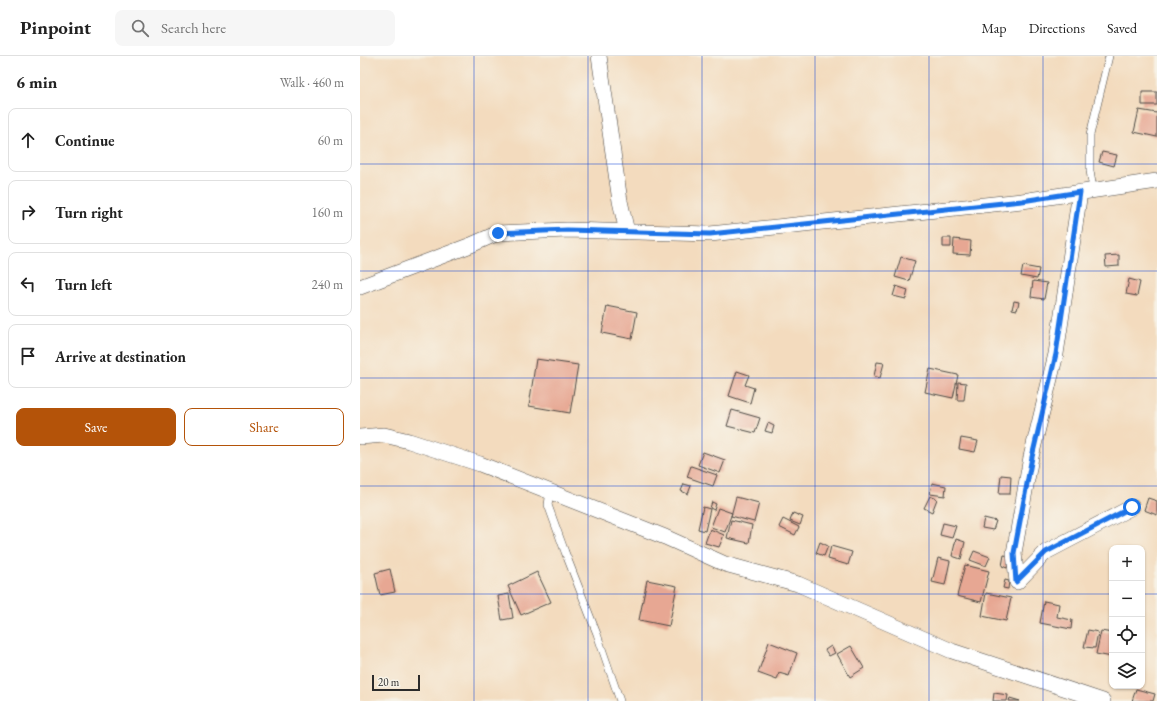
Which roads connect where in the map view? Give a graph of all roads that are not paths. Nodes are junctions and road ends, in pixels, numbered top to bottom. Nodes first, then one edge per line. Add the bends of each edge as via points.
1 (599, 56) edge
2 (1109, 56) edge
3 (1157, 181) edge
4 (1087, 191) junction
5 (627, 232) junction
6 (360, 287) edge
7 (360, 437) edge
8 (550, 491) junction
9 (1132, 507) dead end
10 (620, 701) edge
11 (1103, 701) edge

1 - 5 street via 620,201
2 - 4 lane via 1090,135
3 - 4 street
4 - 5 street via 1022,201 710,234
4 - 9 street via 1014,553 1016,582 1046,552
5 - 6 street via 567,230 498,233
7 - 8 street via 384,435 409,440
8 - 10 lane via 548,505
8 - 11 street via 725,564 798,584 952,651

